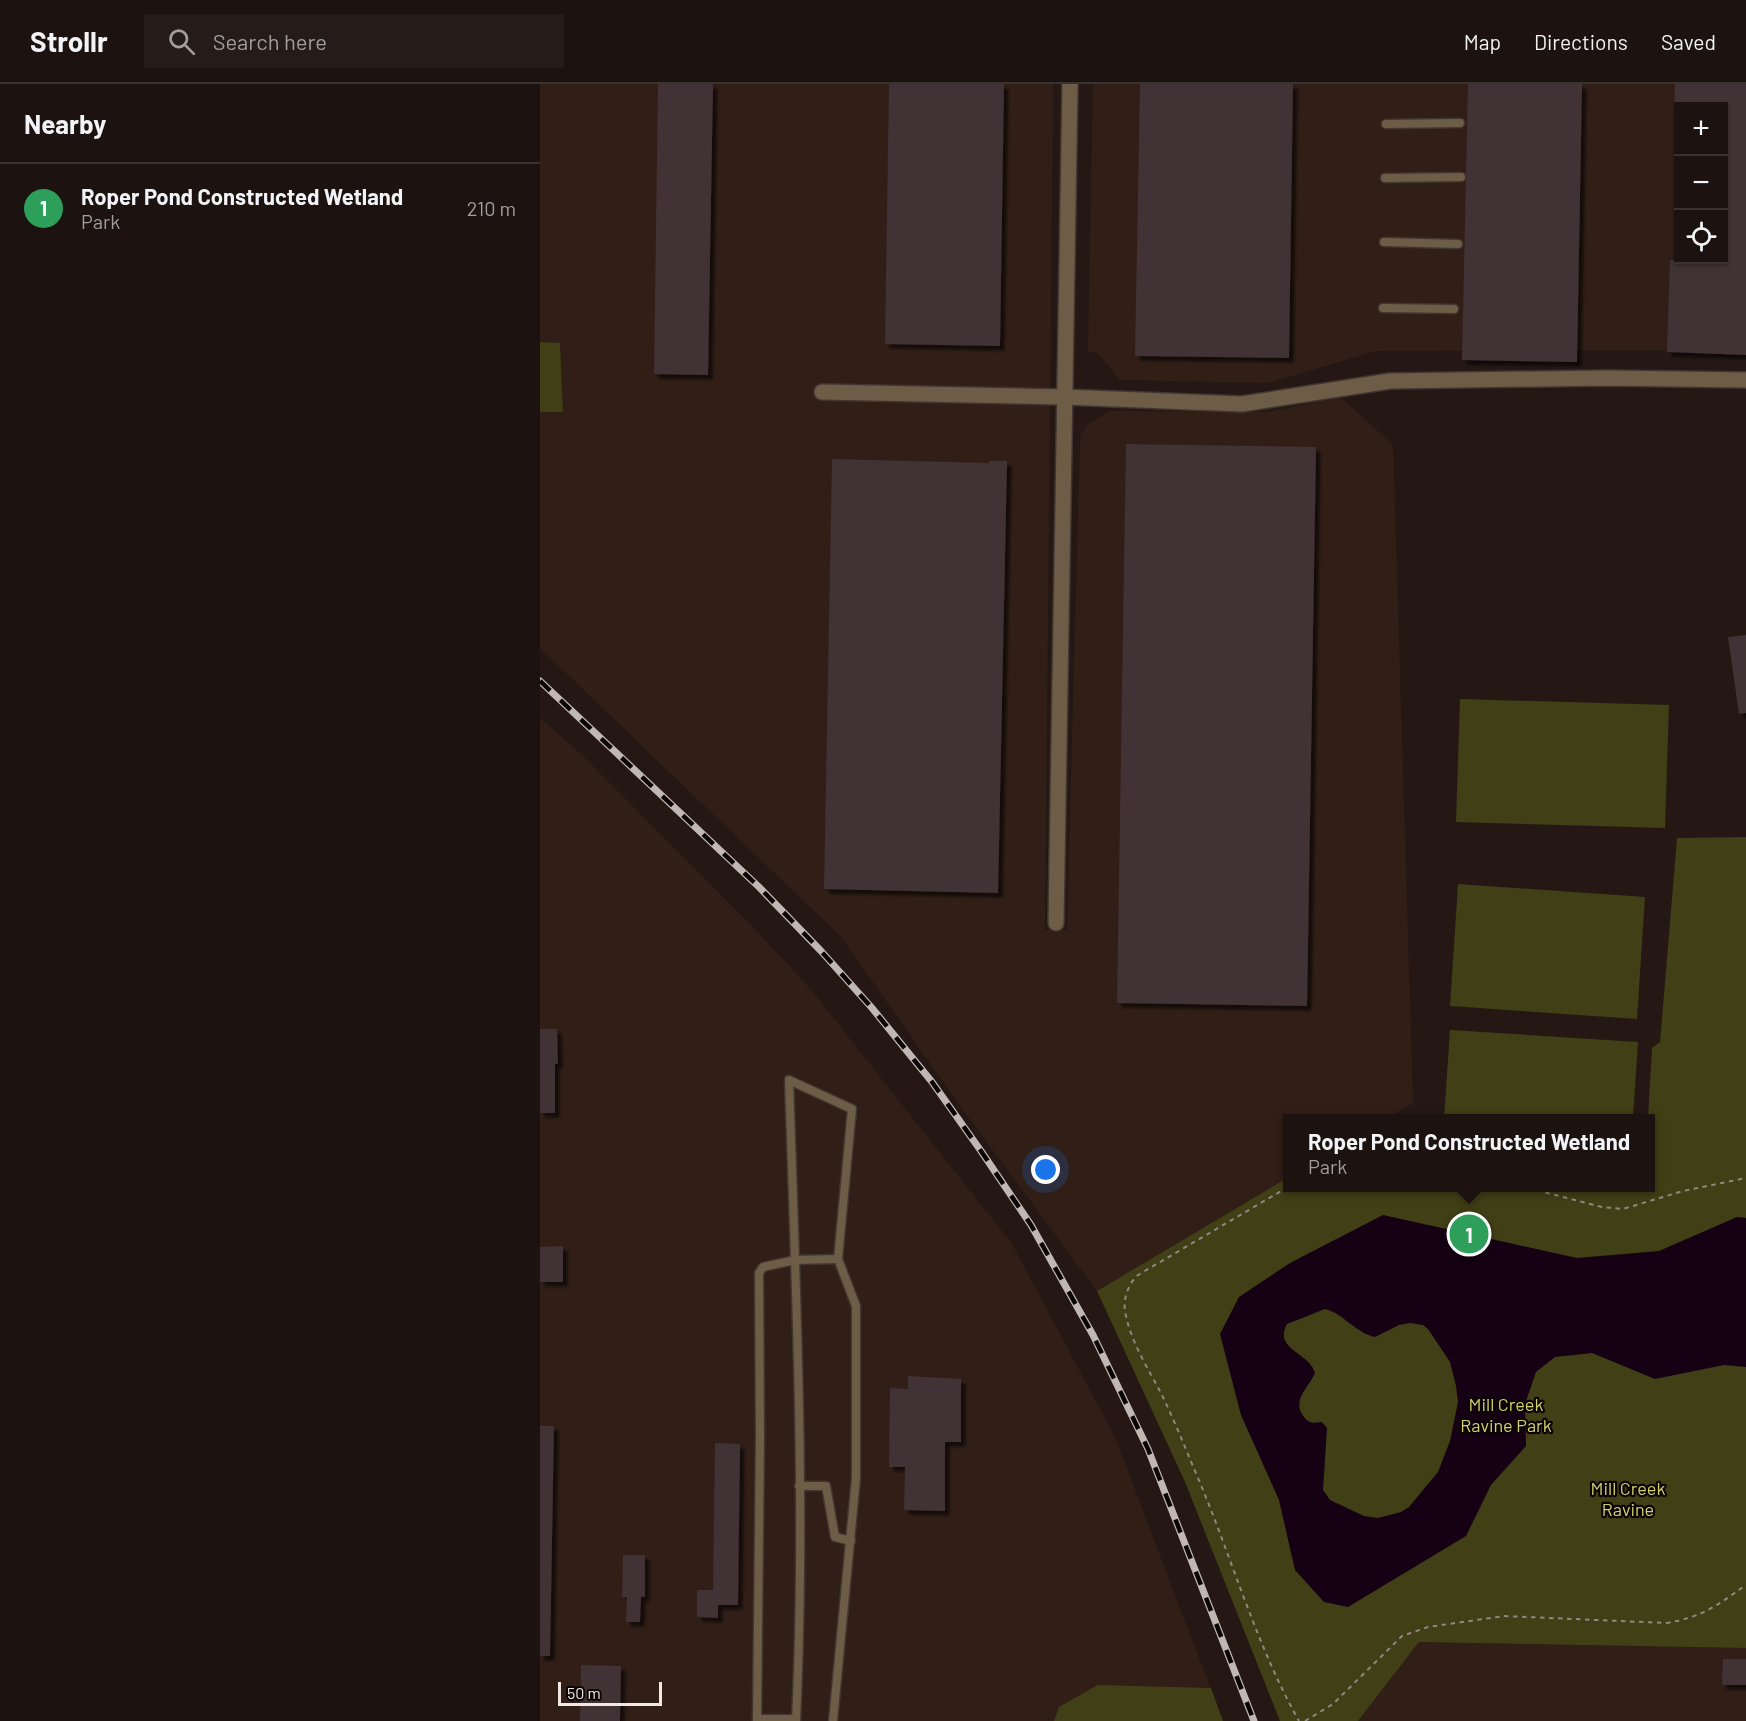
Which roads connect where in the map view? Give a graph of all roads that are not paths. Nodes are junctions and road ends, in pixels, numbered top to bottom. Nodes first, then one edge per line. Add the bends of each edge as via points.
1 (1070, 84) edge
2 (1460, 123) dead end
3 (1386, 124) dead end
4 (1461, 177) dead end
5 (1385, 178) dead end
6 (1384, 242) dead end
7 (1458, 244) dead end
8 (1383, 308) dead end
9 (1454, 309) dead end
10 (1746, 380) edge
11 (822, 392) dead end
12 (1064, 397) junction
13 (1056, 923) dead end
14 (838, 1259) junction
15 (795, 1260) junction
16 (799, 1486) junction
17 (850, 1541) junction
18 (757, 1720) edge
19 (796, 1720) edge
20 (833, 1721) edge

1 - 12 street
2 - 3 lane
4 - 5 lane
6 - 7 lane
8 - 9 lane
10 - 12 street via 1390,381 1242,404
11 - 12 street
12 - 13 street
14 - 15 lane
14 - 15 lane via 852,1109 789,1080
14 - 17 lane via 856,1306 856,1478
15 - 16 lane
15 - 18 lane via 763,1267 759,1273
16 - 17 lane via 826,1486 835,1537
16 - 19 lane
17 - 20 lane
18 - 19 lane

